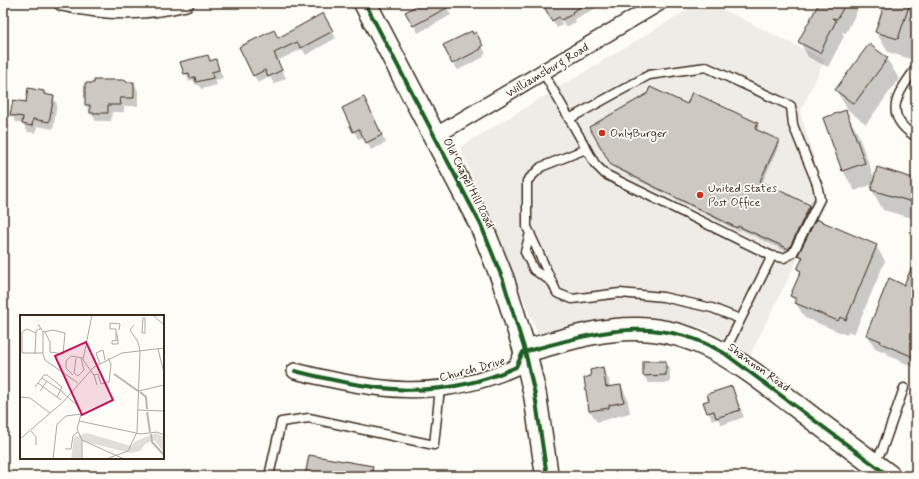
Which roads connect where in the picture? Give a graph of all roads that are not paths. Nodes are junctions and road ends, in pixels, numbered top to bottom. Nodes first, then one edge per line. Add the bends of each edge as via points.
1 (62, 3) edge
2 (186, 3) edge
3 (365, 3) edge
4 (659, 3) edge
5 (916, 68) edge
6 (543, 72) junction
7 (569, 119) junction
8 (435, 136) junction
9 (916, 137) edge
10 (586, 150) junction
11 (530, 233) junction
12 (772, 256) junction
13 (552, 282) junction
14 (740, 320) junction
15 (525, 351) junction
16 (724, 354) junction
17 (295, 371) dead end
18 (440, 388) junction
19 (904, 388) dead end
20 (881, 470) edge
21 (269, 476) edge
22 (547, 476) edge

1 - 2 street via 88,9 123,12 160,9
3 - 8 street, Old Chapel Hill Road
4 - 6 street, Williamsburg Road
5 - 9 lane via 895,106 896,117 905,129
6 - 7 lane
6 - 8 street, Williamsburg Road
7 - 10 lane
7 - 12 lane via 649,75 706,67 791,106 793,126 817,184 820,199 793,253 784,258
8 - 15 street, Old Chapel Hill Road via 483,232 503,280
10 - 11 lane via 541,167 526,181 527,226
10 - 12 lane via 604,174
11 - 13 lane
11 - 13 lane via 525,252 534,270
12 - 14 lane
13 - 14 lane via 557,293 572,299 620,293 663,298 712,308
14 - 16 lane
15 - 16 street, Shannon Road via 589,334 636,329 693,339
15 - 18 street, Church Drive via 516,367 511,370
15 - 22 street, Old Chapel Hill Road via 539,419
16 - 20 street, Shannon Road
17 - 18 street, Church Drive via 391,390
18 - 21 lane via 434,445 309,418 281,422
19 - 20 lane via 882,450

